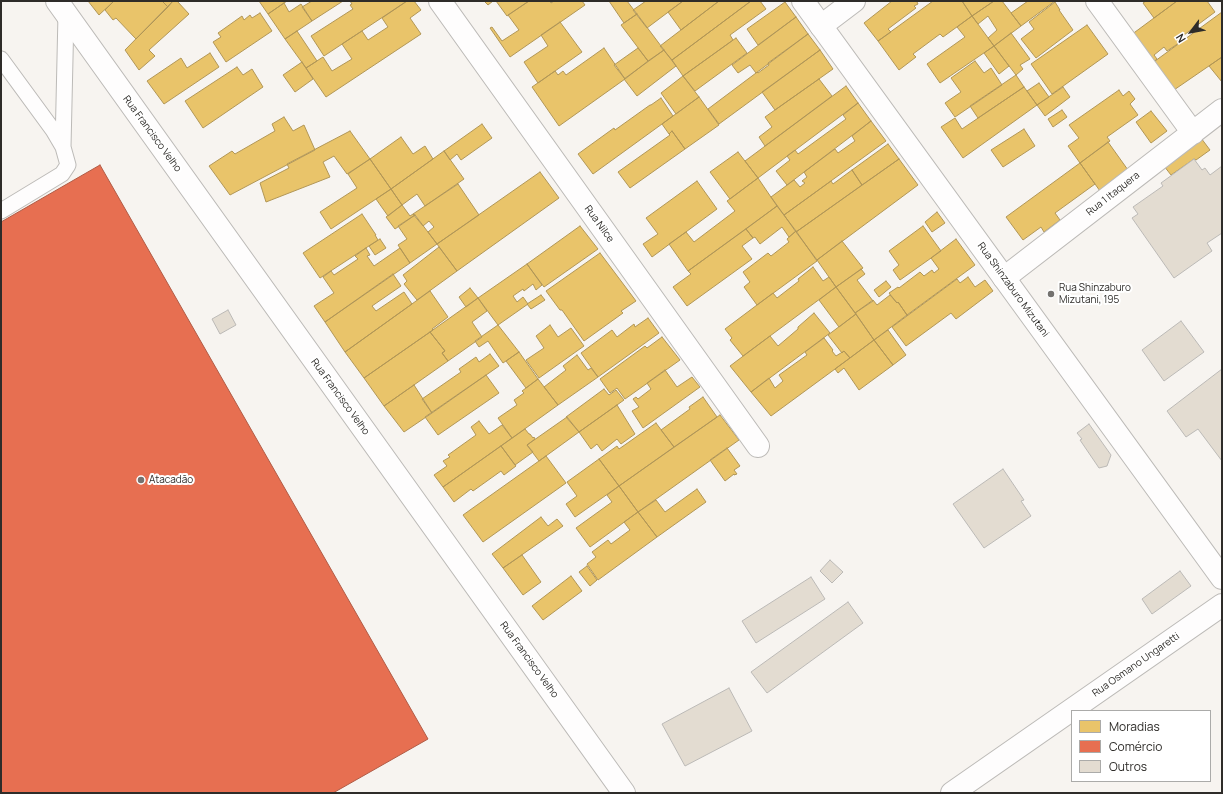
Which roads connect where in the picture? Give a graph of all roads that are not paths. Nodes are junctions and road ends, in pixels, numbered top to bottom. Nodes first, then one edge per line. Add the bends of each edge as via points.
1 (440, 1) edge
2 (803, 1) edge
3 (854, 1) edge
4 (1097, 1) edge
5 (61, 7) edge
6 (821, 26) junction
7 (1, 59) edge
8 (1222, 110) edge
9 (1193, 133) junction
10 (63, 147) junction
11 (1, 211) edge
12 (1004, 278) junction
13 (758, 446) dead end
14 (1222, 578) edge
15 (1222, 605) edge
16 (1071, 710) edge
17 (1071, 710) edge
18 (624, 793) edge
19 (952, 793) edge

1 - 13 street, Rua Nilce
2 - 6 street, Rua Shinzaburo Mizutani
3 - 6 street
4 - 9 street
5 - 10 lane
5 - 18 street, Rua Francisco Velho
6 - 12 street, Rua Shinzaburo Mizutani
7 - 10 lane
8 - 9 street, Rua 1 Itaquera
9 - 12 street, Rua 1 Itaquera
10 - 11 lane via 68,165 62,174
12 - 14 street, Rua Shinzaburo Mizutani
15 - 17 street, Rua Osmano Ungaretti
16 - 19 street, Rua Osmano Ungaretti

